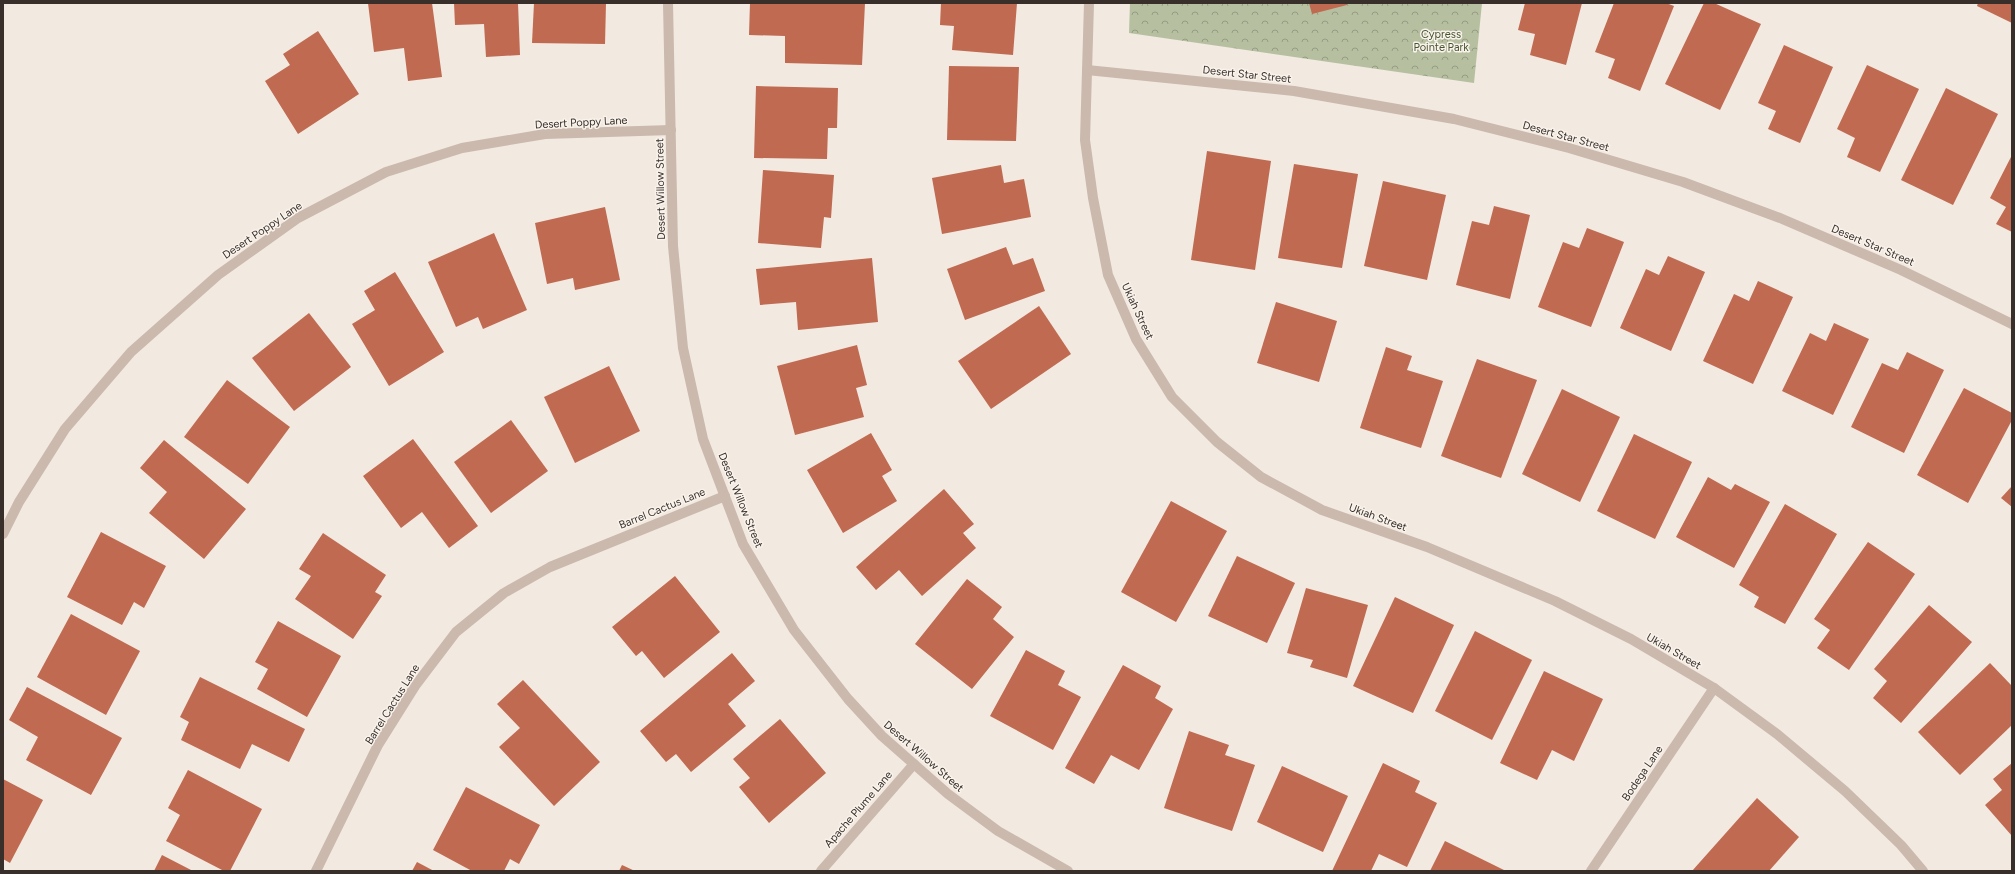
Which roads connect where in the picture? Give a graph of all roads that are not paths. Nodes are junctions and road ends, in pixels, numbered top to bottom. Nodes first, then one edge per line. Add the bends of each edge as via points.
1 (668, 3) edge
2 (1089, 3) edge
3 (1087, 70) junction
4 (671, 130) junction
5 (2012, 324) edge
6 (725, 496) junction
7 (3, 534) edge
8 (1714, 688) junction
9 (914, 764) junction
10 (316, 871) edge
11 (821, 871) edge
12 (1068, 871) edge
13 (1591, 871) edge
14 (1923, 871) edge

1 - 4 street, Desert Willow Street
2 - 3 street, Ukiah Street
3 - 5 street, Desert Star Street via 1294,91 1454,119 1569,148 1683,182 1780,218 1902,270
3 - 8 street, Ukiah Street via 1085,140 1092,198 1108,274 1136,339 1172,397 1217,442 1261,477 1322,510 1427,547 1555,601 1631,640
4 - 6 street, Desert Willow Street via 673,246 683,348 703,439
4 - 7 street, Desert Poppy Lane via 545,134 462,148 386,172 298,218 218,275 131,352 66,429 19,502
6 - 9 street, Desert Willow Street via 743,544 794,630 848,699 882,736
6 - 10 street, Barrel Cactus Lane via 550,567 504,593 456,632 414,686 378,745
8 - 13 street, Bodega Lane
8 - 14 street, Ukiah Street via 1777,734 1845,792 1901,845
9 - 11 street, Apache Plume Lane
9 - 12 street, Desert Willow Street via 948,794 998,831

